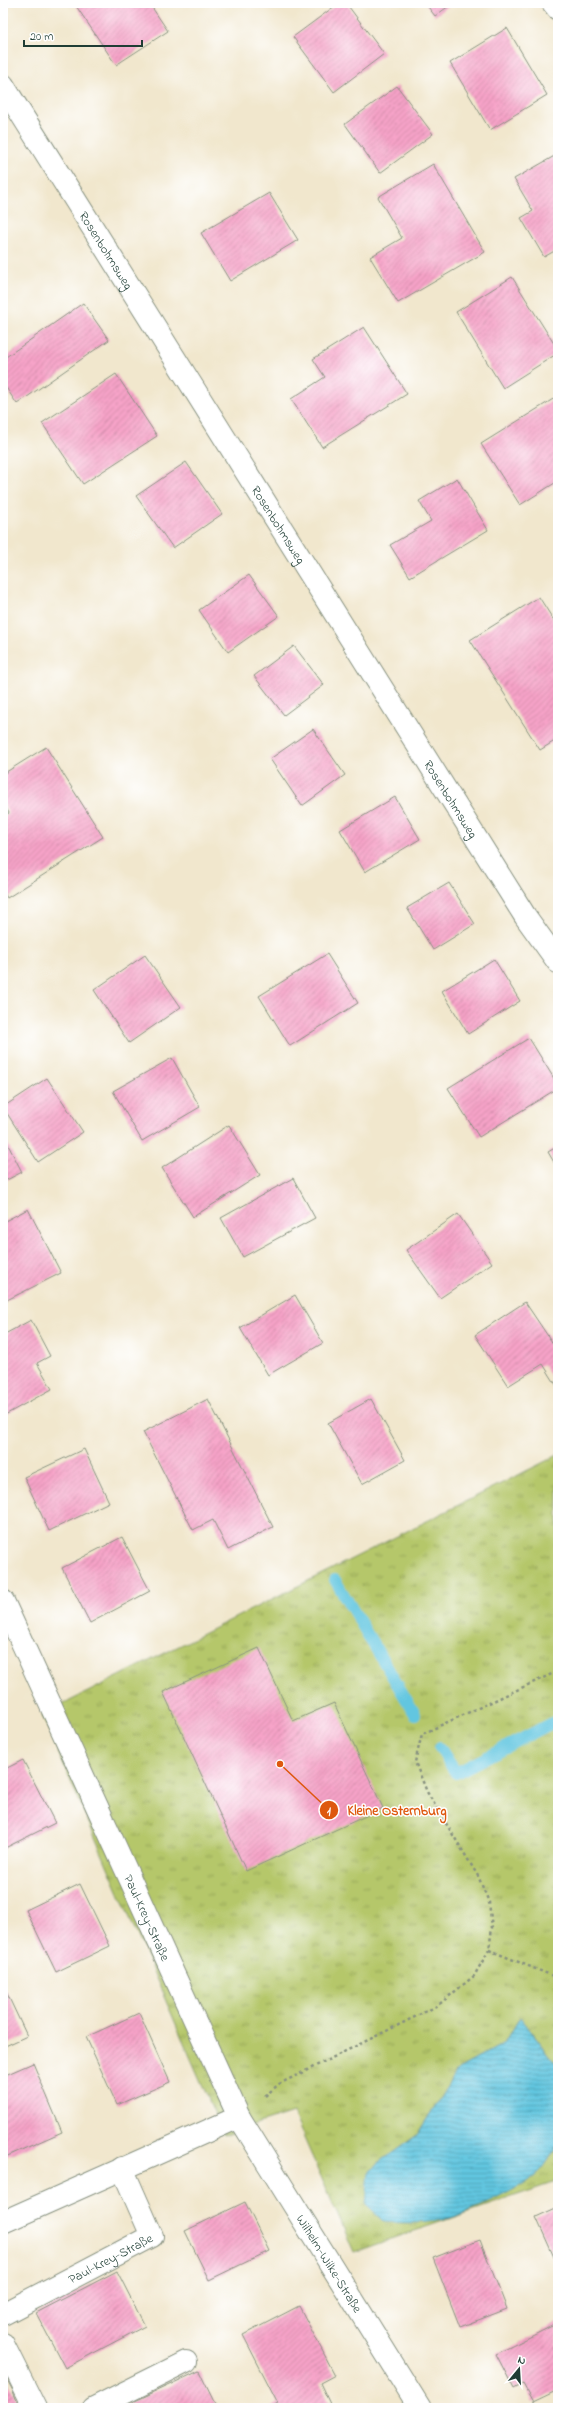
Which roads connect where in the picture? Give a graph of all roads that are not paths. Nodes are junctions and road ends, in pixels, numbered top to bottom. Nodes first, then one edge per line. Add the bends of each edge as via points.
1 (553, 3) edge
2 (558, 9) edge
3 (3, 85) edge
4 (558, 962) edge
5 (3, 1601) edge
6 (240, 2117) junction
7 (122, 2168) junction
8 (3, 2222) edge
9 (3, 2314) edge
10 (3, 2344) edge
11 (186, 2362) dead end
12 (35, 2408) edge
13 (94, 2408) edge
14 (420, 2408) edge

1 - 2 street
3 - 4 street, Rosenbohmsweg via 525,916
5 - 6 street, Paul-Krey-Straße
6 - 7 street
6 - 14 street, Wilhelm-Wilke-Straße
7 - 8 street
7 - 9 street, Paul-Krey-Straße via 152,2236
10 - 12 street
11 - 13 street

